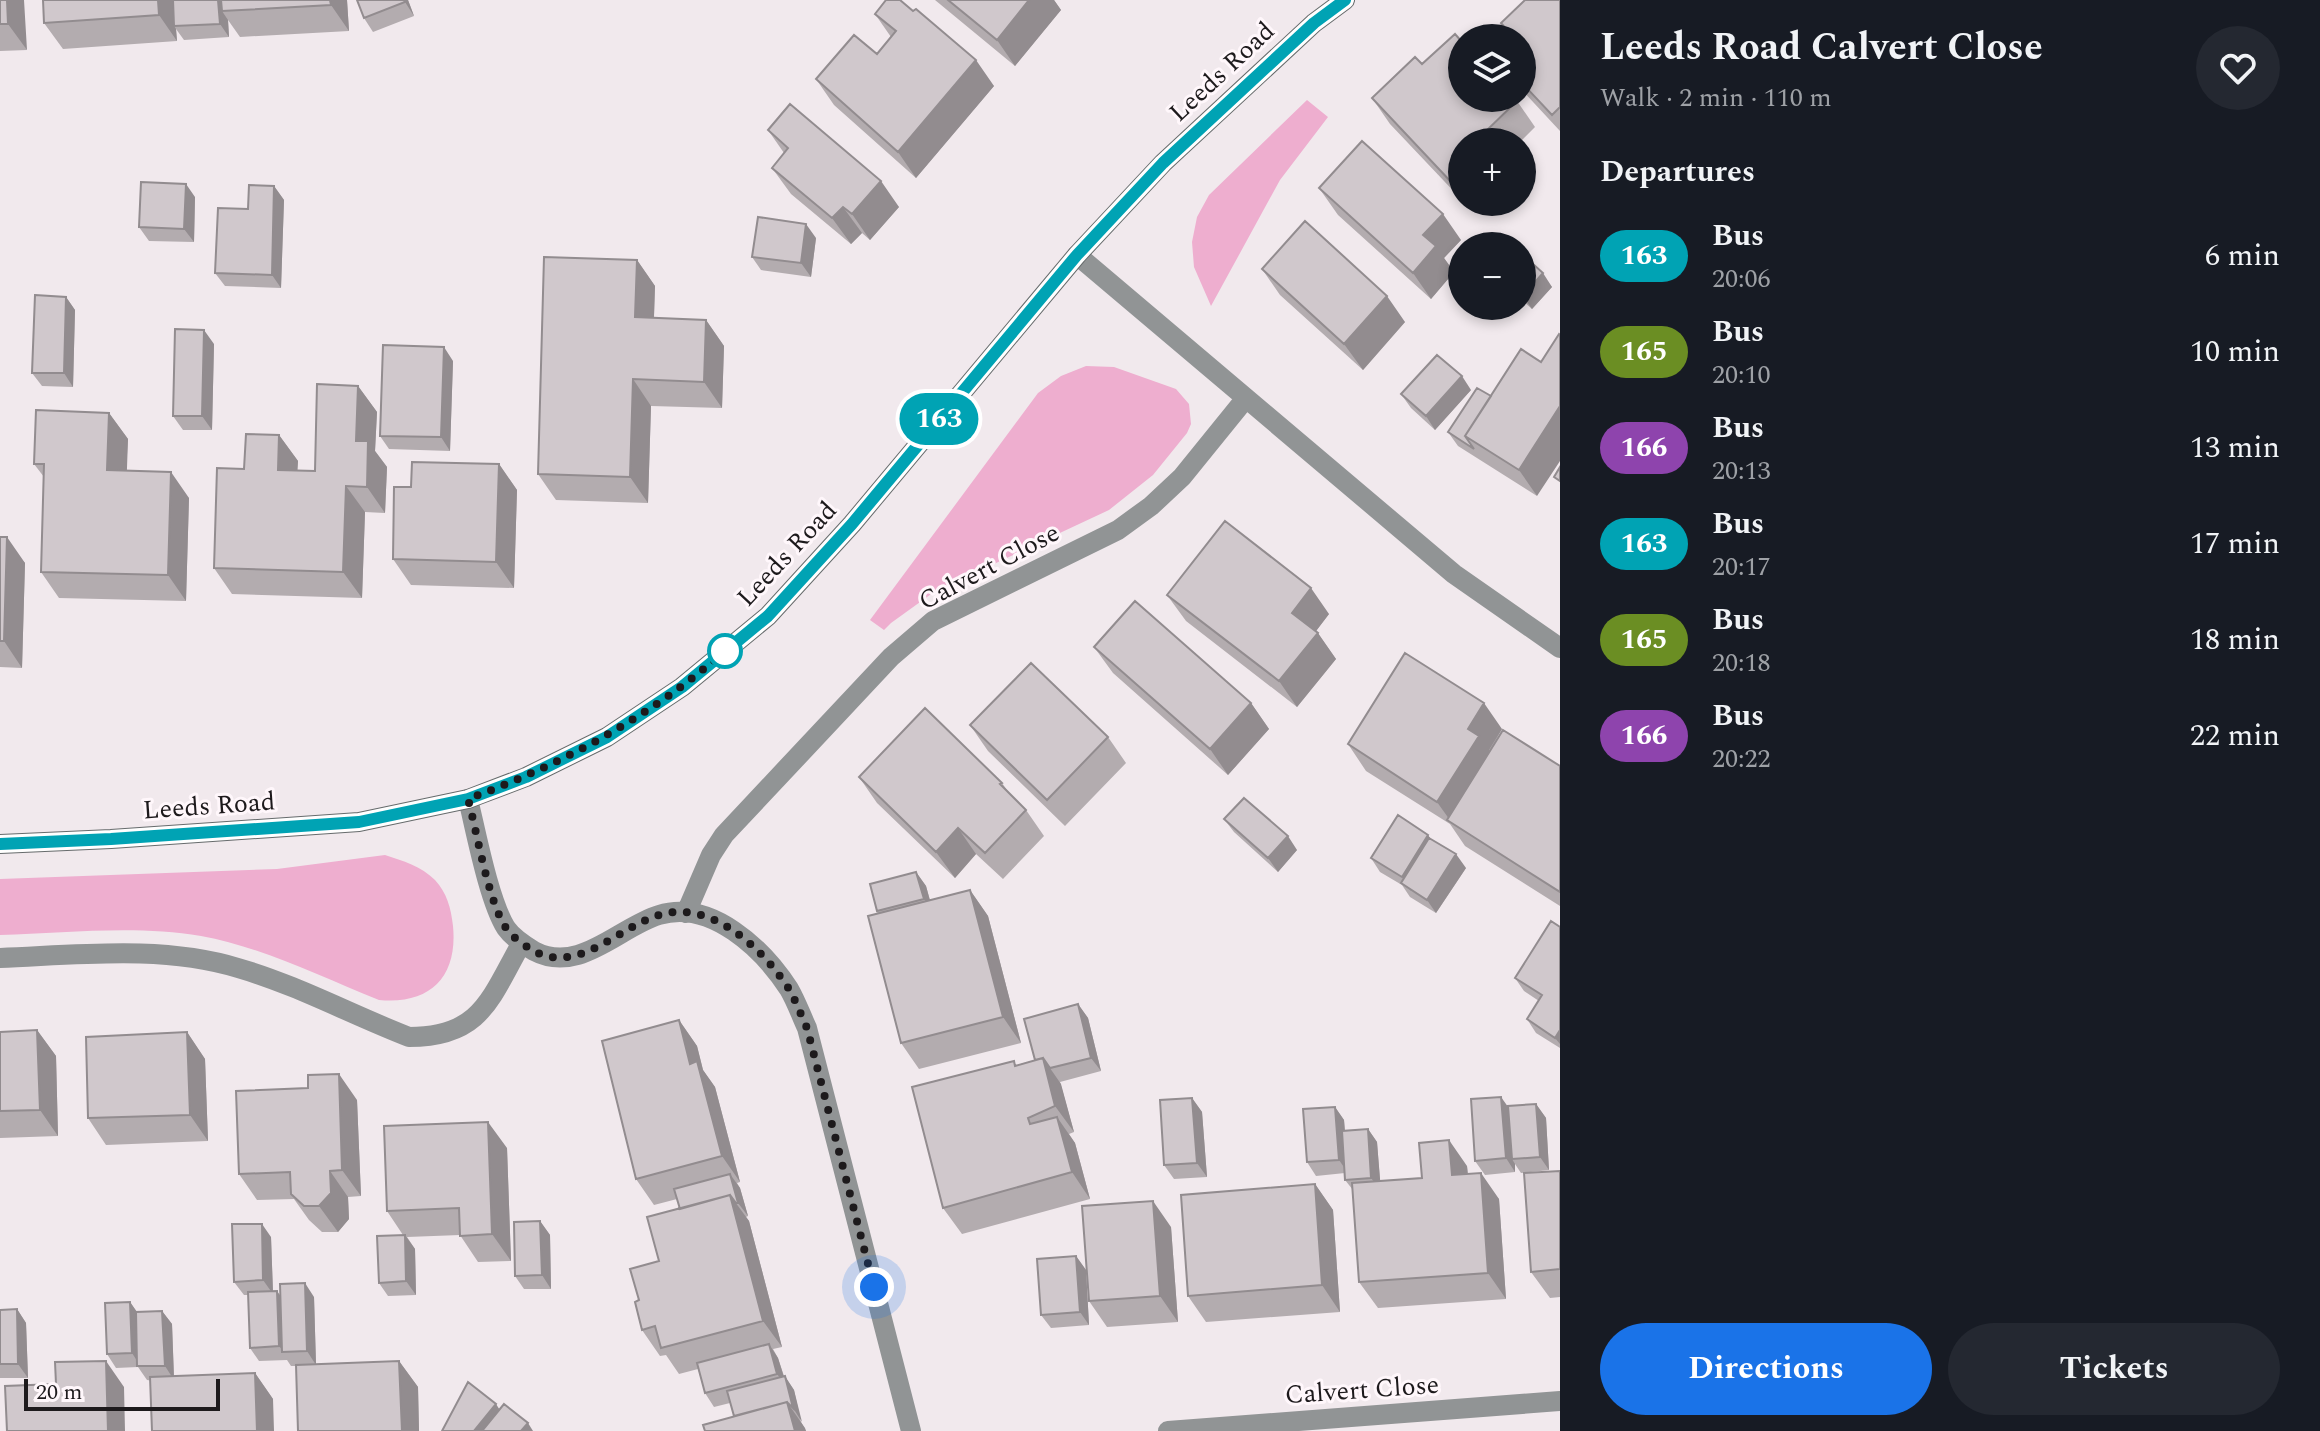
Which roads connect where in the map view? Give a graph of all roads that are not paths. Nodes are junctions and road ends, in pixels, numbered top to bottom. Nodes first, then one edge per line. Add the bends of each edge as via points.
1 (1345, 0) edge
2 (1077, 255) junction
3 (1246, 398) junction
4 (1560, 648) edge
5 (468, 799) junction
6 (0, 844) edge
7 (686, 913) junction
8 (521, 944) junction
9 (0, 958) edge
10 (1560, 1401) edge
11 (911, 1431) edge
12 (1168, 1431) edge

1 - 2 main road, Leeds Road via 1163,163
2 - 3 street
2 - 5 main road, Leeds Road via 768,616 682,687 607,737
3 - 4 street via 1454,574
3 - 7 street, Calvert Close via 1182,477 1151,506 1118,530 933,621 891,657 724,835
5 - 6 main road, Leeds Road via 359,822
5 - 8 street via 497,909
7 - 8 street via 661,914 581,954 540,954
7 - 11 street via 711,918 734,931 764,958 789,990 807,1028
8 - 9 street via 482,1011 461,1028 436,1037 409,1037 237,967 175,955
10 - 12 street, Calvert Close

